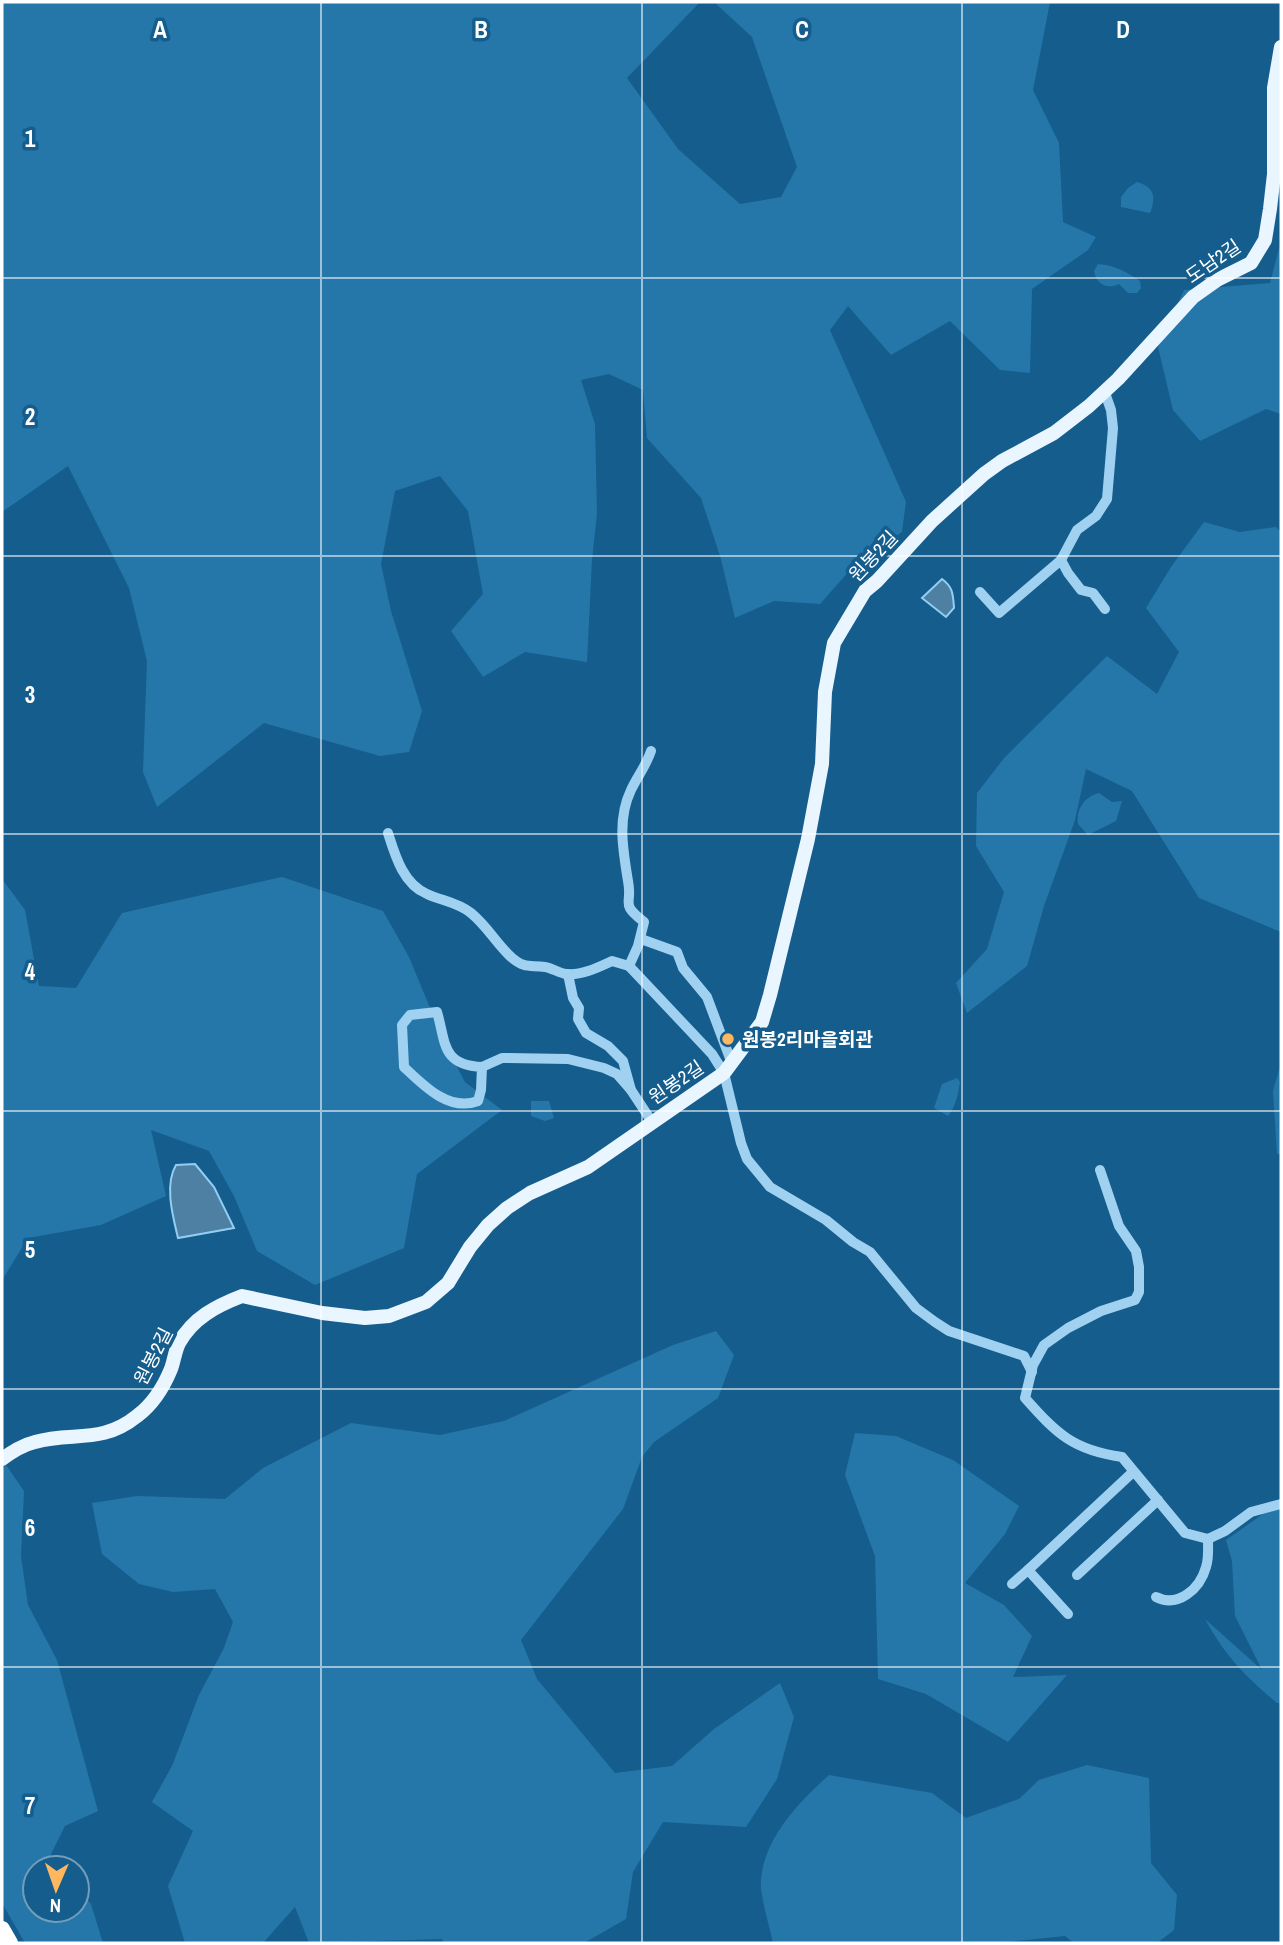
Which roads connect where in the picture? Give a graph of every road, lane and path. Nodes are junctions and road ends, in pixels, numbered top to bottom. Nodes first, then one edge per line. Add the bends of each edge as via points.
1 (1281, 47) edge
2 (1105, 393) junction
3 (1061, 560) junction
4 (980, 592) dead end
5 (1105, 609) dead end
6 (651, 751) dead end
7 (388, 833) dead end
8 (640, 939) junction
9 (629, 966) junction
10 (568, 974) junction
11 (482, 1067) junction
12 (727, 1067) junction
13 (631, 1090) junction
14 (652, 1122) junction
15 (1100, 1170) dead end
16 (1032, 1372) junction
17 (5, 1457) edge
18 (1133, 1472) junction
19 (1158, 1500) junction
20 (1281, 1504) edge
21 (1208, 1539) junction
22 (1028, 1570) junction
23 (1077, 1575) dead end
24 (1012, 1584) dead end
25 (1156, 1597) dead end
26 (1068, 1614) dead end
27 (2, 1929) edge
28 (10, 1943) edge

1 - 2 main road, 도남2길 via 1274,88 1274,174 1265,240 1251,263 1193,296
2 - 3 street via 1113,428 1107,499 1096,516 1077,530
2 - 12 main road, 원봉2길 via 1054,433 984,474 932,521 865,591 834,643 827,669 822,764 777,966 762,1021
3 - 4 street via 999,613
3 - 5 street via 1082,590 1093,593
6 - 8 street via 631,789 623,823 627,901 629,910 644,922
7 - 10 street via 402,871 416,889 469,912 523,967 547,967
8 - 9 street
8 - 12 street via 677,952 682,968 707,997
9 - 10 street via 612,961
9 - 12 street
10 - 13 street via 578,1019 586,1033 623,1061
11 - 11 street via 478,1101 466,1105 445,1100 404,1068 402,1025 410,1015 437,1012 445,1050 460,1062
11 - 13 street via 502,1058 568,1059 617,1074
12 - 14 main road, 원봉2길
12 - 16 street via 741,1143 747,1159 770,1187 870,1252 916,1308 935,1322 1024,1356
13 - 14 street
14 - 17 main road, 원봉2길 via 588,1167 507,1208 470,1247 448,1283 426,1302 389,1316 365,1318 242,1296 218,1305 189,1328 163,1385 137,1416 105,1433 37,1441
15 - 16 street via 1119,1226 1136,1251 1139,1292 1135,1300 1101,1311 1044,1345
16 - 18 street via 1025,1398 1035,1410 1071,1443 1122,1457
18 - 19 street
18 - 22 street
19 - 21 street via 1185,1532
19 - 23 street
20 - 21 street via 1251,1512
21 - 25 street via 1206,1567 1191,1592 1172,1601
22 - 24 street
22 - 26 street
27 - 28 highway

